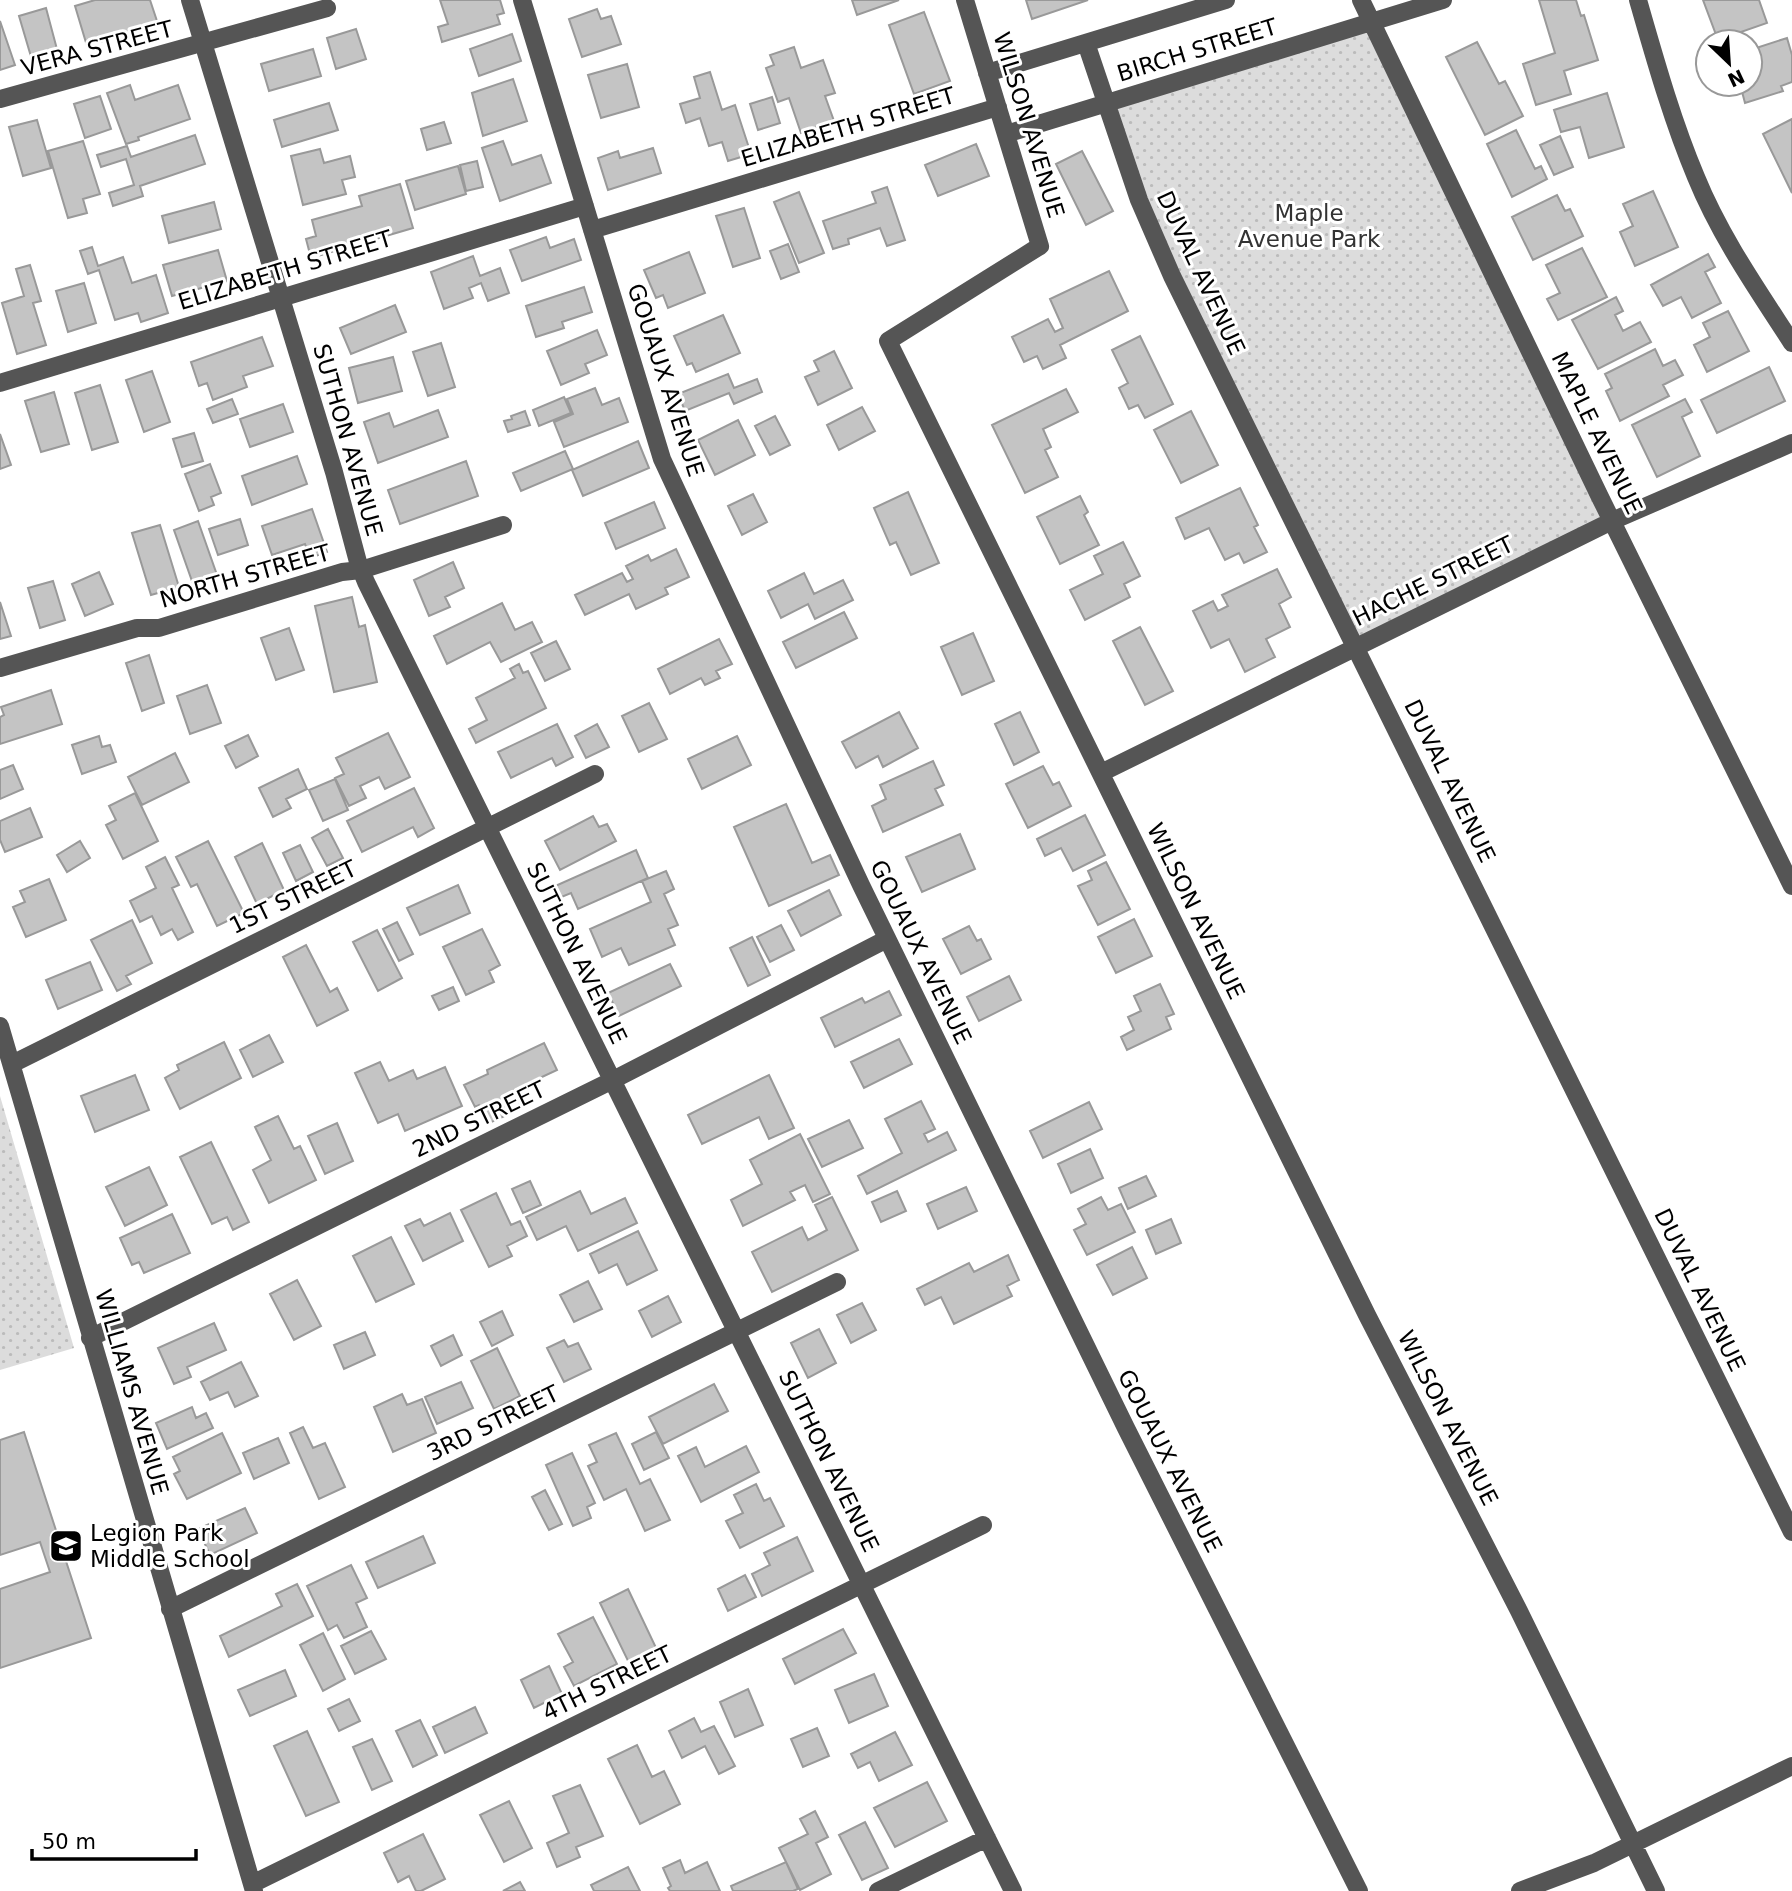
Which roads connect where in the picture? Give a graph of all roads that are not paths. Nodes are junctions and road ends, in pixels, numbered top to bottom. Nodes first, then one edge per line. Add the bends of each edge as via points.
1 (190, 0) edge
2 (522, 0) edge
3 (965, 0) edge
4 (1226, 0) edge
5 (1361, 0) edge
6 (1443, 0) edge
7 (1638, 0) edge
8 (327, 8) dead end
9 (1371, 22) junction
10 (1086, 43) junction
11 (204, 44) junction
12 (987, 73) junction
13 (0, 99) edge
14 (1106, 103) junction
15 (998, 107) junction
16 (1006, 134) junction
17 (585, 206) junction
18 (592, 230) junction
19 (281, 297) junction
20 (1792, 343) edge
21 (0, 383) edge
22 (1792, 443) edge
23 (1612, 521) junction
24 (503, 525) dead end
25 (361, 570) junction
26 (1356, 647) junction
27 (0, 668) edge
28 (1101, 773) junction
29 (595, 774) dead end
30 (488, 827) junction
31 (1792, 886) edge
32 (887, 939) junction
33 (0, 1026) edge
34 (12, 1064) junction
35 (613, 1080) junction
36 (837, 1282) dead end
37 (737, 1331) junction
38 (90, 1338) junction
39 (983, 1525) dead end
40 (1792, 1532) edge
41 (862, 1584) junction
42 (170, 1609) junction
43 (1792, 1766) edge
44 (987, 1838) junction
45 (1634, 1844) junction
46 (253, 1888) edge
47 (878, 1891) edge
48 (1013, 1891) edge
49 (1359, 1891) edge
50 (1520, 1891) edge
51 (1656, 1891) edge

1 - 11 street, SUTHON AVENUE
2 - 17 street, GOUAUX AVENUE
3 - 12 street, WILSON AVENUE
4 - 10 street, BIRCH STREET
5 - 9 street, MAPLE AVENUE
6 - 9 street, BIRCH STREET
7 - 20 street via 1696,178 1737,258
8 - 11 street, VERA STREET
9 - 14 street, BIRCH STREET
9 - 23 street, MAPLE AVENUE
10 - 12 street, BIRCH STREET
10 - 14 street, DUVAL AVENUE
11 - 13 street, VERA STREET
11 - 19 street, SUTHON AVENUE
12 - 15 street, WILSON AVENUE
14 - 16 street, BIRCH STREET
14 - 26 street, DUVAL AVENUE via 1139,200 1172,276
15 - 16 street, WILSON AVENUE
15 - 18 street, ELIZABETH STREET
16 - 28 street, WILSON AVENUE via 1040,246 888,341
17 - 18 street, GOUAUX AVENUE
17 - 19 street, ELIZABETH STREET
18 - 32 street, GOUAUX AVENUE via 662,459
19 - 21 street, ELIZABETH STREET
19 - 25 street, SUTHON AVENUE
22 - 23 street, HACHE STREET
23 - 26 street, HACHE STREET
23 - 31 street, MAPLE AVENUE
24 - 25 street, NORTH STREET
25 - 27 street, NORTH STREET
25 - 30 street, SUTHON AVENUE
26 - 28 street, HACHE STREET
26 - 40 street, DUVAL AVENUE
28 - 45 street, WILSON AVENUE
29 - 30 street, 1ST STREET
30 - 34 street, 1ST STREET
30 - 35 street, SUTHON AVENUE
32 - 35 street, 2ND STREET
32 - 49 street, GOUAUX AVENUE
33 - 34 street, WILLIAMS AVENUE
34 - 38 street, WILLIAMS AVENUE
35 - 37 street, SUTHON AVENUE
35 - 38 street, 2ND STREET
36 - 37 street, 3RD STREET
37 - 41 street, SUTHON AVENUE
37 - 42 street, 3RD STREET
38 - 42 street, WILLIAMS AVENUE
39 - 41 street, 4TH STREET
41 - 44 street, SUTHON AVENUE
41 - 46 street, 4TH STREET
42 - 46 street, WILLIAMS AVENUE
43 - 45 street
44 - 47 street
44 - 48 street, SUTHON AVENUE
45 - 50 street
45 - 51 street, WILSON AVENUE

